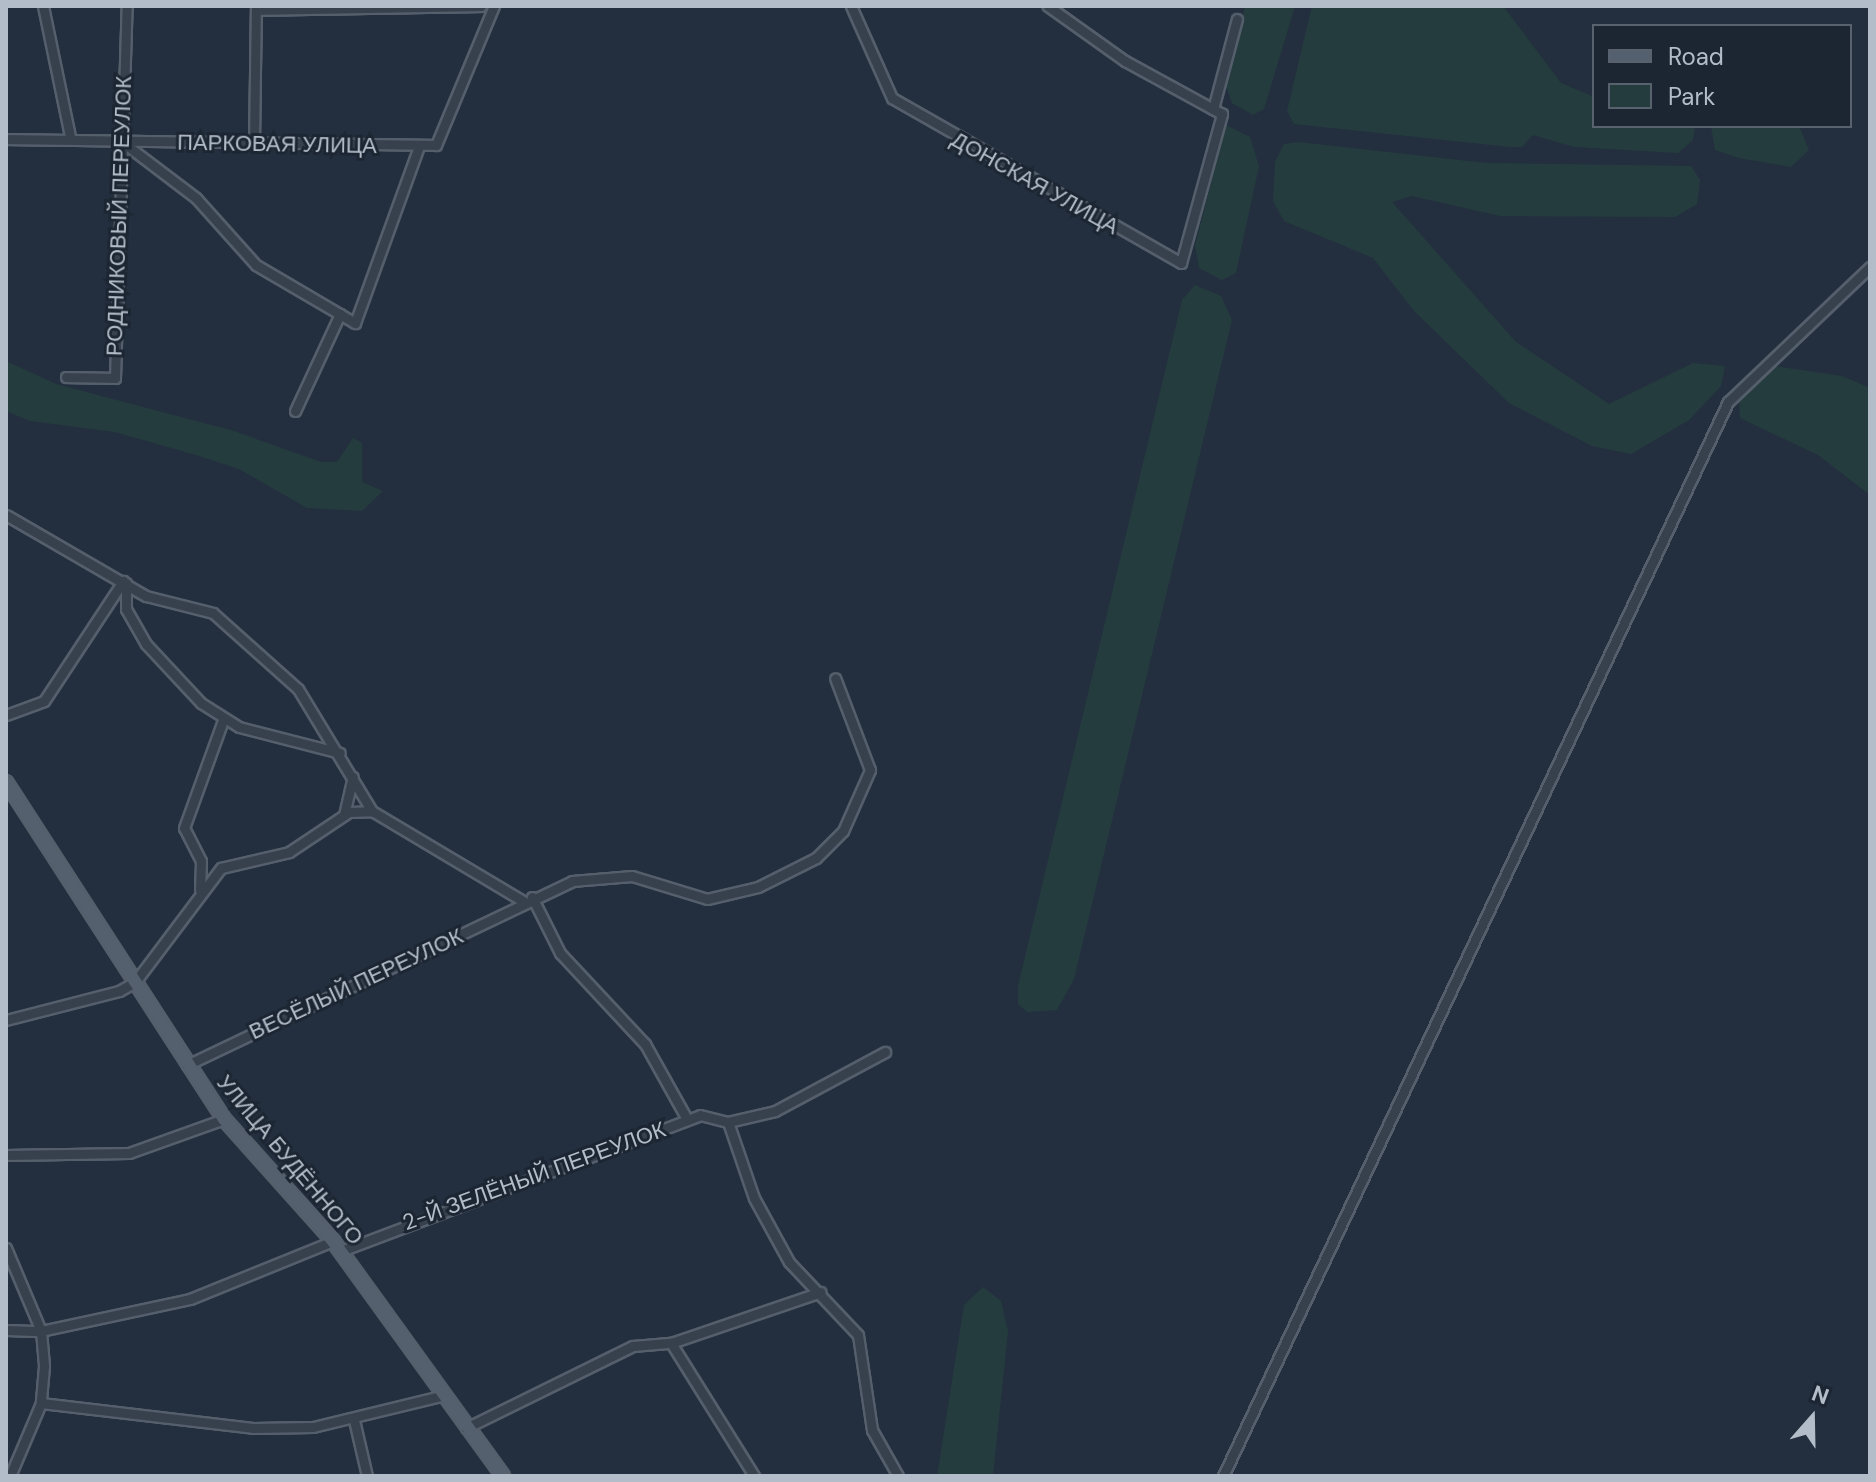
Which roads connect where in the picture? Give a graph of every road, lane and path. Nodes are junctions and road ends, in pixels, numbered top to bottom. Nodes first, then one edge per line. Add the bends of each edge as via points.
1 (43, 6) edge
2 (127, 6) edge
3 (481, 6) edge
4 (494, 6) edge
5 (851, 6) edge
6 (1048, 6) edge
7 (256, 8) edge
8 (1237, 19) dead end
9 (1218, 111) junction
10 (70, 136) junction
11 (6, 139) edge
12 (118, 139) junction
13 (254, 144) junction
14 (419, 146) junction
15 (1870, 267) edge
16 (340, 314) junction
17 (66, 377) dead end
18 (295, 411) dead end
19 (6, 515) edge
20 (124, 582) junction
21 (835, 678) dead end
22 (6, 715) edge
23 (223, 720) junction
24 (340, 753) junction
25 (353, 777) junction
26 (6, 782) edge
27 (372, 811) junction
28 (344, 815) junction
29 (200, 890) junction
30 (528, 899) junction
31 (135, 982) junction
32 (6, 1020) edge
33 (885, 1052) dead end
34 (187, 1065) junction
35 (224, 1119) junction
36 (687, 1119) junction
37 (728, 1122) junction
38 (6, 1155) edge
39 (337, 1246) junction
40 (6, 1248) edge
41 (821, 1292) junction
42 (6, 1330) edge
43 (41, 1331) junction
44 (671, 1343) junction
45 (441, 1396) junction
46 (41, 1403) junction
47 (354, 1420) junction
48 (466, 1428) junction
49 (10, 1476) edge
50 (367, 1476) edge
51 (503, 1476) edge
52 (754, 1476) edge
53 (898, 1476) edge
54 (1223, 1476) edge

1 - 10 street
2 - 12 street, РОДНИКОВЫЙ ПЕРЕУЛОК
3 - 7 street
4 - 14 street, ПАРКОВАЯ УЛИЦА via 436,145
5 - 9 street, ДОНСКАЯ УЛИЦА via 892,98 1181,263
6 - 9 street via 1125,61
7 - 13 street
8 - 9 street
10 - 11 street, ПАРКОВАЯ УЛИЦА
10 - 12 street, ПАРКОВАЯ УЛИЦА
12 - 13 street, ПАРКОВАЯ УЛИЦА
12 - 16 street, ПАРКОВАЯ УЛИЦА via 196,198 256,265
12 - 17 street, РОДНИКОВЫЙ ПЕРЕУЛОК via 115,378
13 - 14 street, ПАРКОВАЯ УЛИЦА
14 - 16 street, ПАРКОВАЯ УЛИЦА via 355,323
15 - 54 street via 1736,388
16 - 18 street
19 - 20 street
20 - 22 street via 44,701
20 - 23 street via 126,609 146,644
20 - 24 street via 164,603 213,613 250,641 298,689
21 - 30 street, ВЕСЁЛЫЙ ПЕРЕУЛОК via 870,770 843,831 816,858 758,887 707,899 658,883 596,875
23 - 24 street
23 - 29 street via 184,828 201,861
24 - 25 street
25 - 27 street
25 - 28 street
26 - 31 main road, УЛИЦА БУДЁННОГО
27 - 28 street
27 - 30 street
28 - 29 street via 289,852 221,868
29 - 31 street
30 - 34 street, ВЕСЁЛЫЙ ПЕРЕУЛОК
30 - 36 street via 560,953 645,1044
31 - 32 street via 68,1010
31 - 34 main road, УЛИЦА БУДЁННОГО
33 - 37 street, 2-Й ЗЕЛЁНЫЙ ПЕРЕУЛОК via 807,1097
34 - 35 main road, УЛИЦА БУДЁННОГО
35 - 38 street via 129,1153
35 - 39 main road, УЛИЦА БУДЁННОГО
36 - 37 street, 2-Й ЗЕЛЁНЫЙ ПЕРЕУЛОК via 710,1115
36 - 39 street, 2-Й ЗЕЛЁНЫЙ ПЕРЕУЛОК
37 - 41 street via 754,1198 789,1262
39 - 43 street, 2-Й ЗЕЛЁНЫЙ ПЕРЕУЛОК via 190,1299
39 - 45 main road, УЛИЦА БУДЁННОГО
40 - 43 street
41 - 44 street
41 - 53 street via 858,1335 872,1430
42 - 43 street, 2-Й ЗЕЛЁНЫЙ ПЕРЕУЛОК
43 - 46 street
44 - 48 street via 633,1346
44 - 52 street
45 - 47 street
45 - 48 main road, УЛИЦА БУДЁННОГО
46 - 47 street via 253,1428
46 - 49 street
47 - 50 street
48 - 51 main road, УЛИЦА БУДЁННОГО

